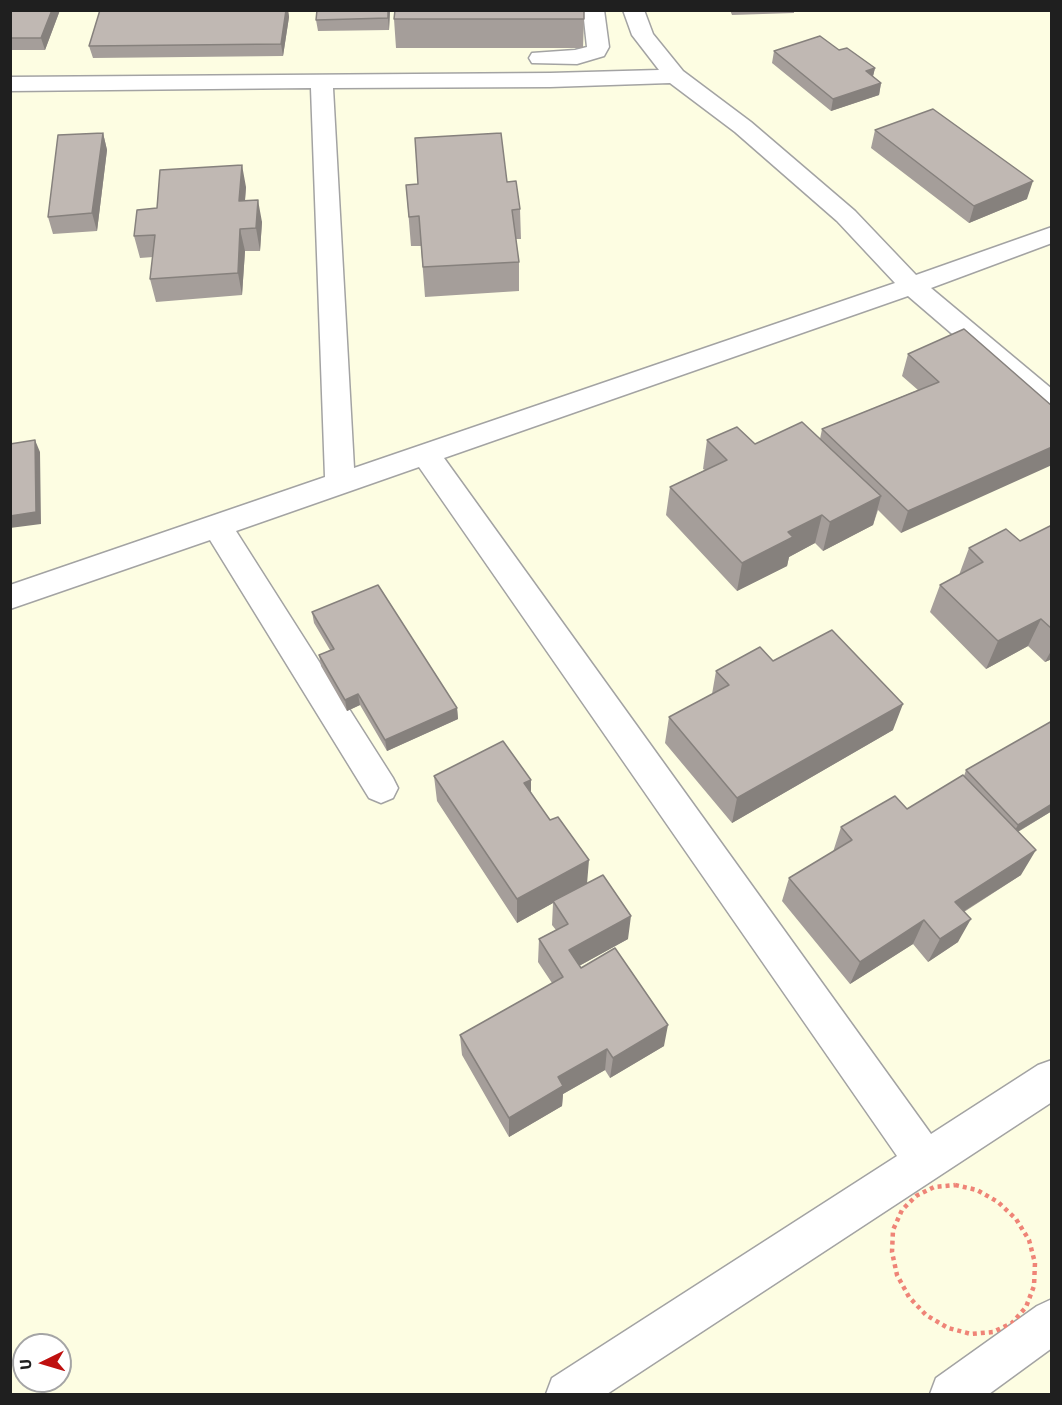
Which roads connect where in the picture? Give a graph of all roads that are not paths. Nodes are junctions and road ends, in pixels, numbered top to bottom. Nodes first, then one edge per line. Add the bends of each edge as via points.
1 (593, 10) edge
2 (633, 10) edge
3 (518, 58) edge
4 (140, 62) edge
5 (10, 64) edge
6 (675, 76) junction
7 (322, 82) junction
8 (10, 84) edge
9 (1052, 234) edge
10 (912, 286) junction
11 (1052, 404) edge
12 (425, 453) junction
13 (340, 482) junction
14 (217, 526) junction
15 (10, 597) edge
16 (381, 788) dead end
17 (1052, 1079) edge
18 (925, 1161) junction
19 (1052, 1321) edge
20 (568, 1395) edge
21 (952, 1395) edge

1 - 3 street via 596,51 577,57
2 - 6 street via 644,35
4 - 5 street
6 - 7 street
6 - 10 street via 743,127 846,216
7 - 8 street
7 - 13 street
9 - 10 street
10 - 11 street
10 - 12 street
12 - 13 street
12 - 18 street
13 - 14 street
14 - 15 street
14 - 16 street
17 - 18 street
18 - 20 street
19 - 21 street

